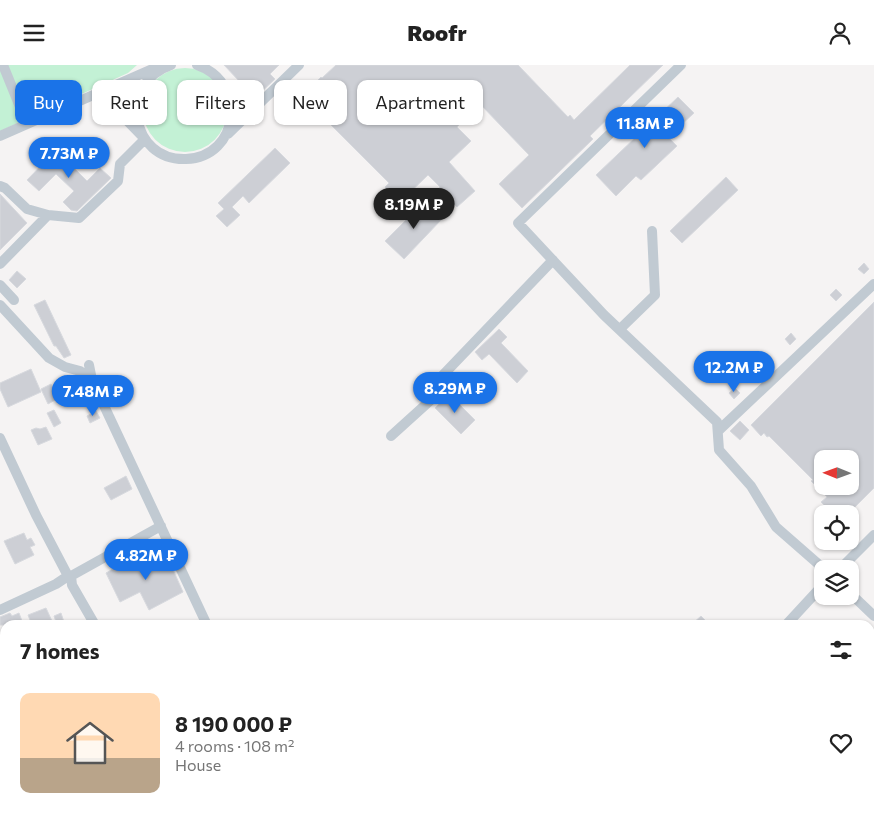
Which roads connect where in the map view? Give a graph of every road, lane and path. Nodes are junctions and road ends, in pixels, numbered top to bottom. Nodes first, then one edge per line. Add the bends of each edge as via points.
1 (3, 65) edge
2 (167, 65) edge
3 (171, 65) edge
4 (198, 65) edge
5 (299, 65) edge
6 (681, 65) edge
7 (148, 68) edge
8 (124, 80) edge
9 (149, 80) edge
10 (220, 80) edge
11 (15, 94) edge
12 (264, 99) edge
13 (25, 125) edge
14 (131, 125) edge
15 (138, 125) edge
16 (229, 125) edge
17 (237, 125) edge
18 (0, 136) edge
19 (145, 139) junction
20 (221, 142) junction
21 (0, 186) edge
22 (48, 215) junction
23 (652, 231) dead end
24 (553, 260) junction
25 (0, 264) edge
26 (874, 284) edge
27 (0, 285) edge
28 (14, 300) dead end
29 (0, 305) edge
30 (620, 329) junction
31 (89, 365) dead end
32 (92, 379) junction
33 (718, 431) junction
34 (391, 436) dead end
35 (0, 438) edge
36 (161, 526) junction
37 (874, 535) edge
38 (814, 560) edge
39 (849, 560) edge
40 (814, 595) edge
41 (859, 602) edge
42 (0, 610) edge
43 (874, 616) edge
44 (92, 620) edge
45 (205, 620) edge
46 (791, 620) edge

1 - 11 street
2 - 7 street
3 - 9 street
4 - 10 street
5 - 12 street
6 - 24 street via 518,223
7 - 8 street
13 - 18 street
14 - 19 street
15 - 19 street
16 - 20 street
17 - 20 street
19 - 20 street via 164,155 184,159 204,154
19 - 22 street via 120,164 118,181 79,218
21 - 22 street via 26,209
22 - 25 street
23 - 30 street via 654,295
24 - 30 street
24 - 34 street via 444,375 434,398
26 - 33 street
27 - 28 street
29 - 32 street via 49,358
30 - 33 street via 718,422
31 - 32 street
32 - 36 street
33 - 38 street via 719,450 751,486 776,527
35 - 42 street via 68,576
36 - 44 street via 71,576 72,585
36 - 45 street
37 - 39 street
40 - 46 street
41 - 43 street

